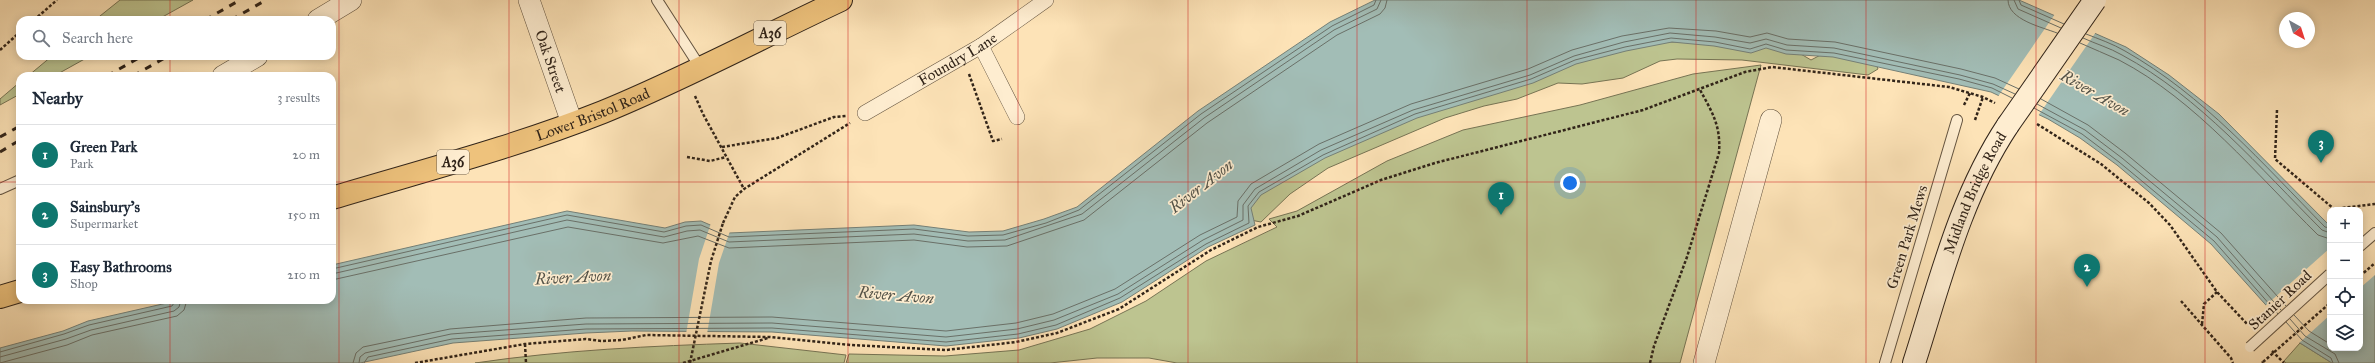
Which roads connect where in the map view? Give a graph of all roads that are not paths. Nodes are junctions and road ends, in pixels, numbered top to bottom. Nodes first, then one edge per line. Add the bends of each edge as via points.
1 (529, 0) edge
2 (657, 0) edge
3 (841, 0) edge
4 (1046, 0) edge
5 (2095, 0) edge
6 (340, 3) edge
7 (323, 16) edge
8 (981, 46) junction
9 (250, 60) edge
10 (694, 71) junction
11 (230, 72) edge
12 (865, 113) dead end
13 (1017, 117) dead end
14 (1771, 120) dead end
15 (1957, 120) dead end
16 (572, 123) junction
17 (16, 182) edge
18 (0, 189) edge
19 (336, 197) edge
20 (2375, 233) edge
21 (2363, 243) edge
22 (2327, 277) edge
23 (16, 292) edge
24 (0, 297) edge
25 (2250, 347) dead end
26 (1704, 363) edge
27 (1885, 363) edge
28 (1914, 363) edge

1 - 16 street, Oak Street
2 - 10 lane
3 - 10 highway, Lower Bristol Road / A36
4 - 8 street, Foundry Lane
5 - 28 main road, Midland Bridge Road, bridge via 1996,144 1961,214
6 - 7 street
8 - 12 street, Foundry Lane
8 - 13 street
9 - 11 street
10 - 16 highway, Lower Bristol Road / A36
14 - 26 street
15 - 27 lane, Green Park Mews
16 - 19 highway, Lower Bristol Road / A36
17 - 18 lane
20 - 21 lane
22 - 25 lane, Stanier Road, bridge
23 - 24 highway

